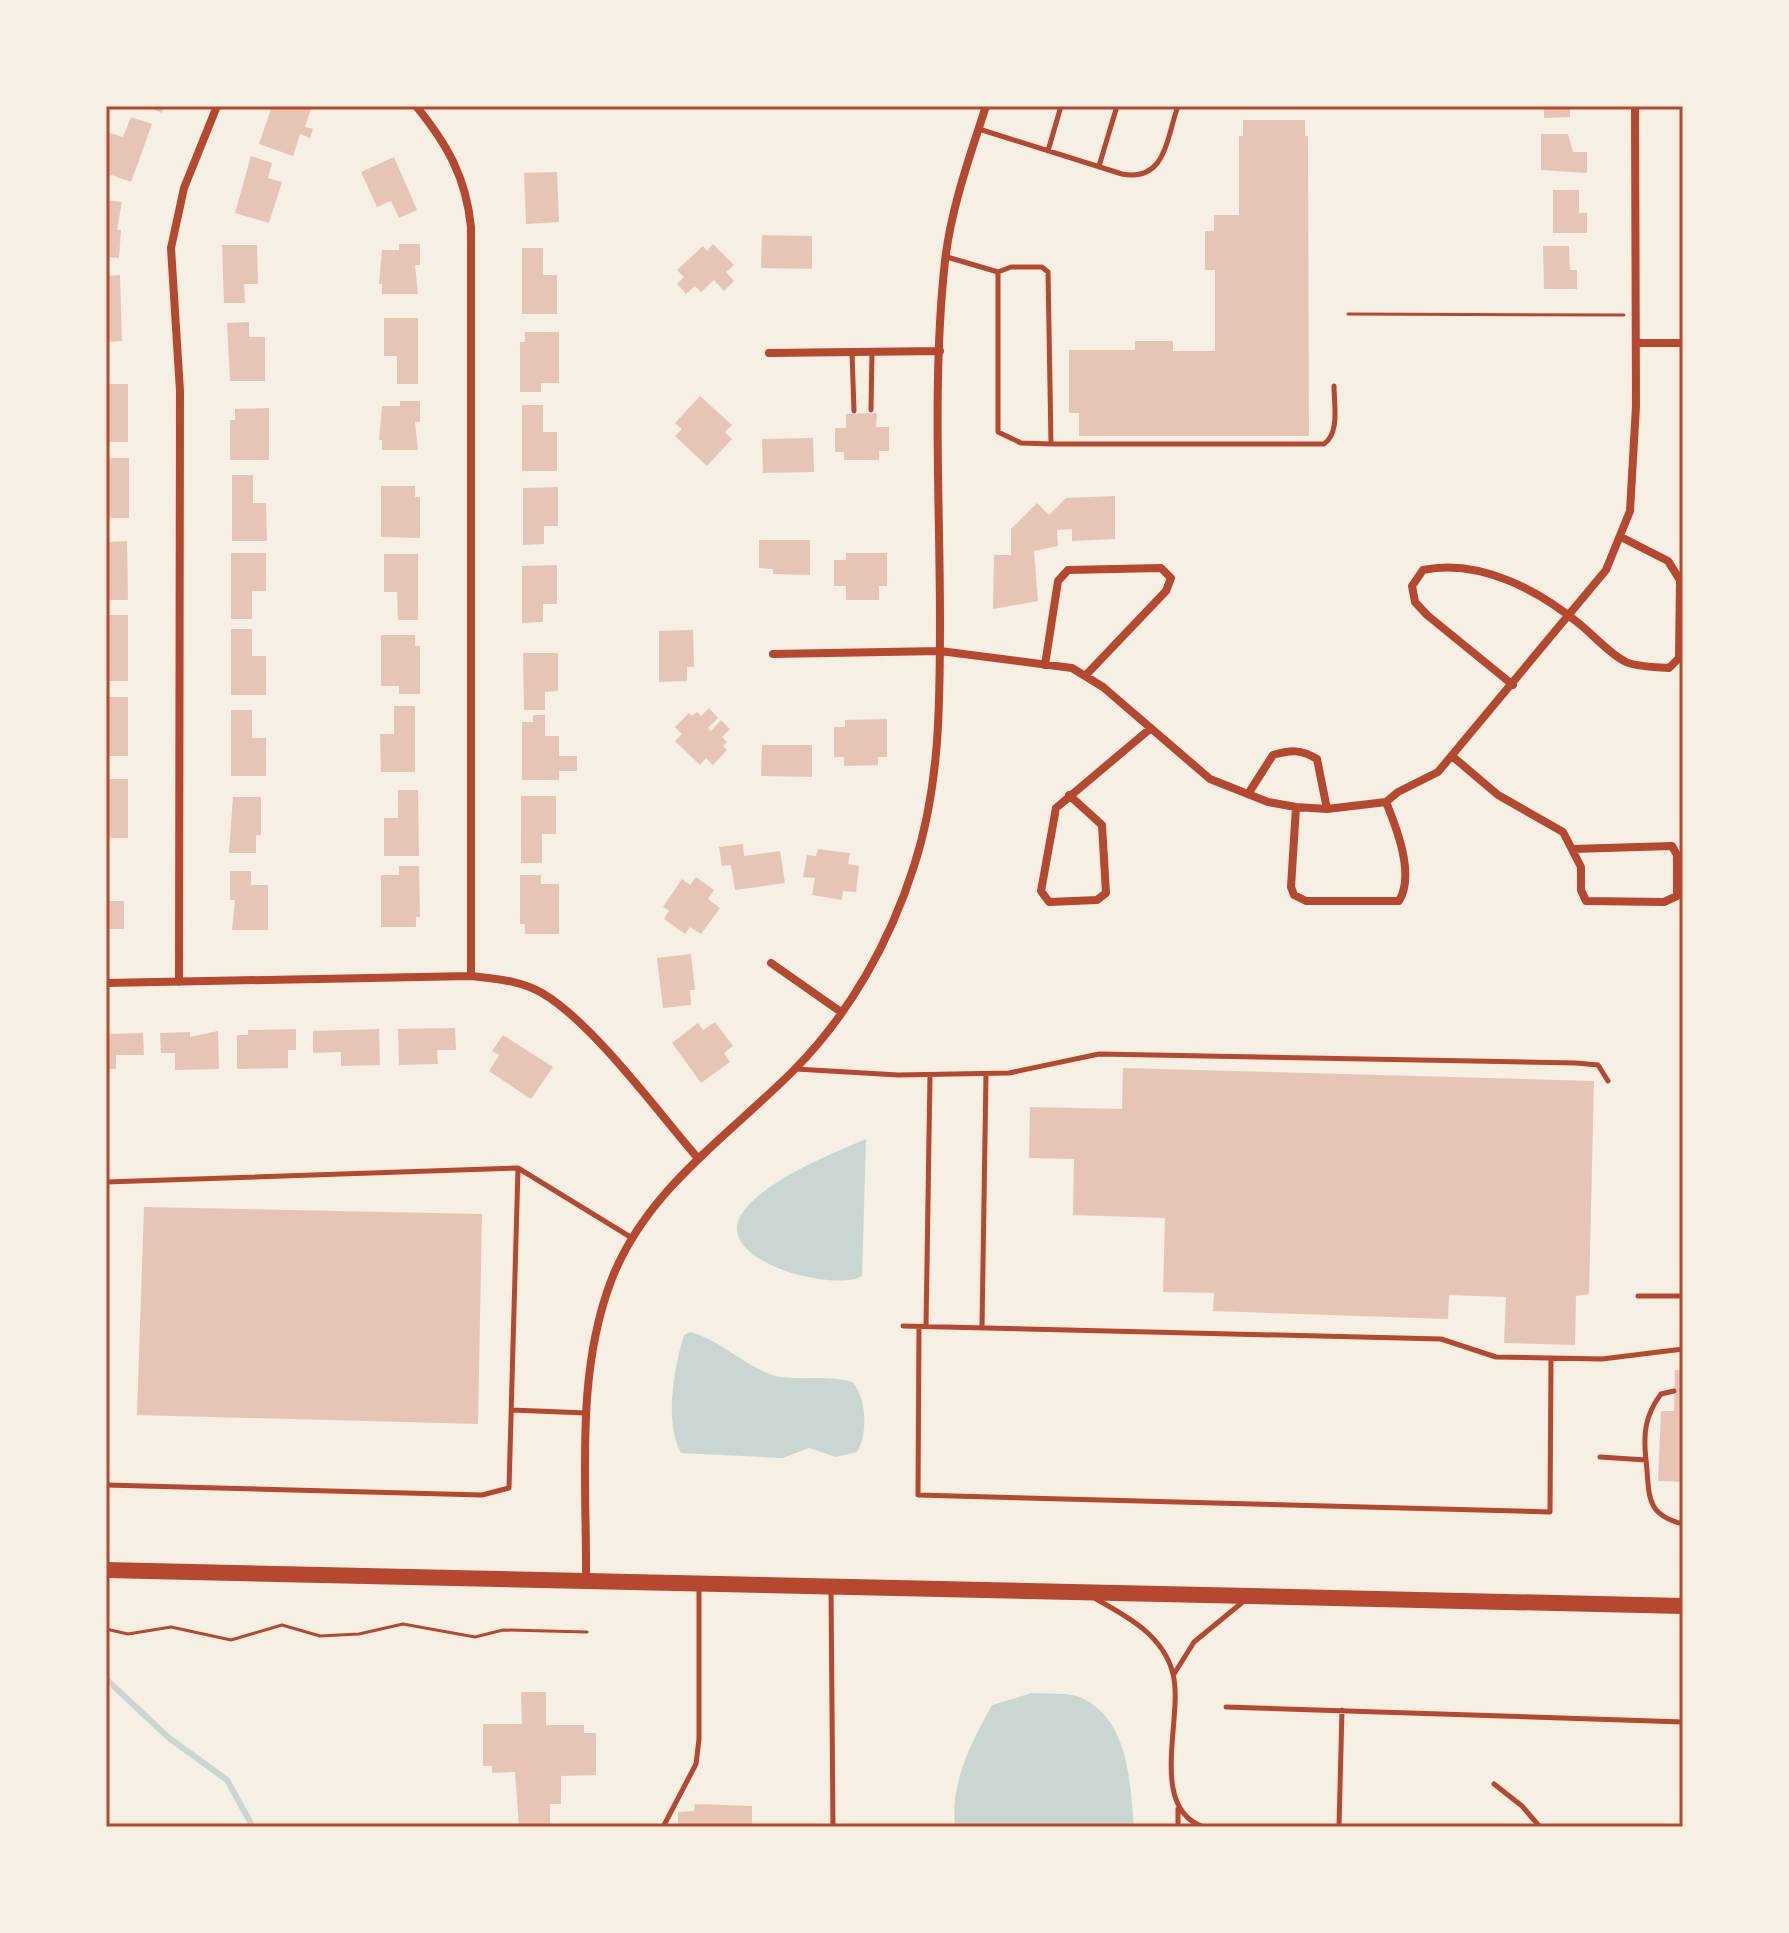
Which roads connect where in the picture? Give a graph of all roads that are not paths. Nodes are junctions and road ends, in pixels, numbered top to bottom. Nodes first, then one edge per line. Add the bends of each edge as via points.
1 (217, 106) edge
2 (416, 106) edge
3 (986, 106) edge
4 (1061, 106) edge
5 (1117, 106) edge
6 (1178, 106) edge
7 (1635, 106) edge
8 (979, 129) junction
9 (1048, 151) junction
10 (1099, 167) junction
11 (946, 256) junction
12 (998, 272) junction
13 (1636, 343) junction
14 (1683, 343) edge
15 (940, 351) junction
16 (852, 352) junction
17 (872, 352) junction
18 (769, 353) dead end
19 (1334, 386) dead end
20 (871, 410) dead end
21 (854, 411) dead end
22 (1051, 444) junction
23 (1621, 537) junction
24 (1570, 616) junction
25 (940, 651) junction
26 (773, 654) dead end
27 (1045, 665) junction
28 (1085, 676) junction
29 (1513, 685) junction
30 (1151, 728) junction
31 (1452, 756) junction
32 (1248, 794) junction
33 (1069, 795) junction
34 (1386, 802) junction
35 (1296, 807) junction
36 (1327, 809) junction
37 (1572, 849) junction
38 (771, 963) dead end
39 (471, 976) junction
40 (179, 982) junction
41 (106, 983) edge
42 (841, 1012) junction
43 (795, 1069) junction
44 (986, 1074) junction
45 (930, 1075) junction
46 (1608, 1081) dead end
47 (697, 1157) junction
48 (518, 1168) junction
49 (106, 1182) edge
50 (632, 1238) junction
51 (1638, 1296) dead end
52 (1683, 1296) edge
53 (903, 1326) dead end
54 (922, 1327) junction
55 (982, 1328) junction
56 (1683, 1349) edge
57 (1551, 1358) junction
58 (1674, 1391) dead end
59 (512, 1410) junction
60 (587, 1413) junction
61 (1600, 1457) dead end
62 (1646, 1460) junction
63 (106, 1485) edge
64 (1683, 1524) edge
65 (106, 1570) edge
66 (586, 1583) junction
67 (699, 1585) junction
68 (831, 1588) junction
69 (1089, 1595) junction
70 (1247, 1599) junction
71 (1683, 1606) edge
72 (1174, 1675) junction
73 (1226, 1707) dead end
74 (1342, 1710) junction
75 (1683, 1722) edge
76 (1494, 1784) dead end
77 (1178, 1809) junction
78 (663, 1827) edge
79 (833, 1827) edge
80 (1178, 1827) edge
81 (1204, 1827) edge
82 (1339, 1827) edge
83 (1540, 1827) edge

1 - 40 street via 181,195 171,248 180,391
2 - 39 street via 451,152 471,227
3 - 8 street
4 - 9 lane
5 - 10 lane
6 - 10 lane via 1156,169 1135,176
7 - 13 street
8 - 9 lane
8 - 11 street
9 - 10 lane
11 - 12 lane
11 - 15 street
12 - 22 lane via 998,432 1021,443
12 - 22 lane via 1042,267 1051,279
13 - 14 street
13 - 23 street via 1635,476
15 - 17 street
15 - 25 street
16 - 17 street
16 - 18 street
16 - 21 lane
17 - 20 lane
19 - 22 lane via 1333,437 1324,444
23 - 24 street via 1606,570
23 - 24 street via 1668,561 1680,580 1679,658 1669,668 1626,662
24 - 29 street
24 - 29 street via 1512,582 1468,569 1423,570 1412,586 1415,602
25 - 26 street
25 - 27 street
25 - 42 street via 937,759 925,826 894,920
27 - 28 street via 1072,668
27 - 28 street via 1058,581 1068,570 1161,568 1171,578 1166,591
28 - 30 street
29 - 31 street
30 - 32 street via 1210,779
30 - 33 street
31 - 34 street via 1438,772
31 - 37 street via 1498,795 1563,832
32 - 35 street
32 - 36 street via 1273,755 1305,752 1317,759
33 - 33 street via 1056,808 1041,891 1049,902 1097,900 1106,893 1102,825
34 - 35 street via 1399,837 1405,891 1399,901 1306,901 1294,895
34 - 36 street
35 - 36 street
37 - 37 street via 1581,867 1586,901 1664,902 1677,896 1677,855 1672,846
38 - 42 street
39 - 40 street
39 - 47 street via 515,981 542,993 579,1022
40 - 41 street
42 - 43 street
43 - 45 lane
43 - 47 street
44 - 45 lane
44 - 46 lane via 1099,1054 1576,1063 1598,1065
44 - 55 lane
45 - 54 lane
47 - 50 street
48 - 49 lane
48 - 50 lane
48 - 59 lane
50 - 60 street via 599,1317
51 - 52 lane
53 - 54 lane
54 - 55 lane
54 - 57 lane via 918,1495 1550,1512
55 - 57 lane via 1441,1339 1496,1357
56 - 57 lane via 1602,1359
58 - 62 lane via 1661,1394 1648,1416 1643,1434
59 - 60 lane
59 - 63 lane via 509,1488 482,1495
60 - 66 street
61 - 62 lane
62 - 64 lane via 1651,1505 1659,1516
65 - 66 main road
66 - 67 main road
67 - 68 main road
67 - 78 lane via 696,1764
68 - 69 main road
68 - 79 lane
69 - 70 main road
69 - 72 lane via 1142,1627
70 - 71 main road
70 - 72 lane via 1204,1631
72 - 77 lane via 1172,1776
73 - 74 lane
74 - 75 lane
74 - 82 lane
76 - 83 lane
77 - 80 lane
77 - 81 lane

